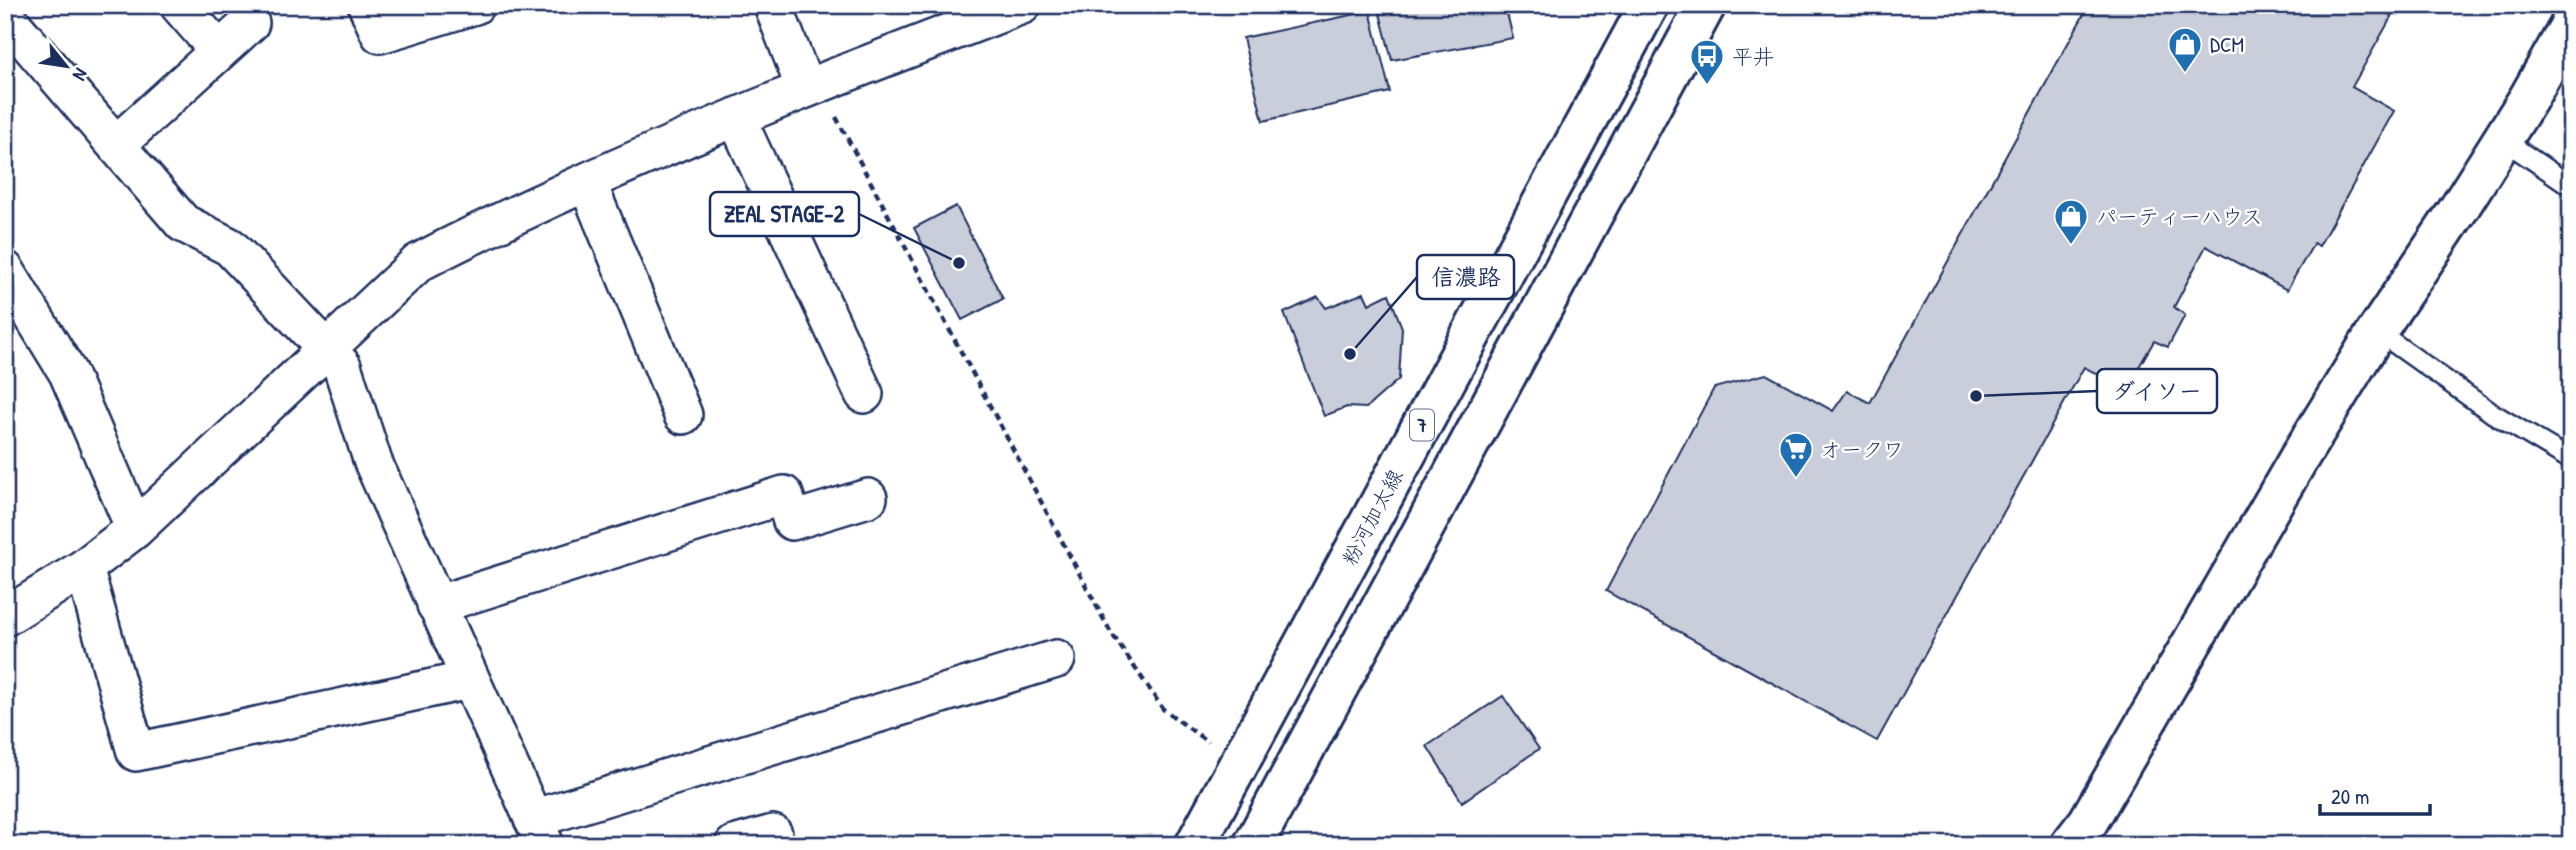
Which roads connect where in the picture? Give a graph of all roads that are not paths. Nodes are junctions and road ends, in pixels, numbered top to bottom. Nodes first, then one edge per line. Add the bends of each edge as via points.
1 (178, 5) edge
2 (367, 5) edge
3 (475, 5) edge
4 (773, 5) edge
5 (1022, 5) edge
6 (1649, 5) edge
7 (1706, 5) edge
8 (5, 16) edge
9 (250, 23) dead end
10 (2571, 23) edge
11 (219, 51) junction
12 (817, 84) junction
13 (736, 117) junction
14 (2502, 139) junction
15 (116, 145) junction
16 (587, 182) junction
17 (2571, 186) edge
18 (5, 270) edge
19 (2377, 331) junction
20 (326, 350) junction
21 (864, 394) dead end
22 (683, 415) dead end
23 (2571, 460) edge
24 (867, 498) dead end
25 (135, 529) junction
26 (84, 568) junction
27 (436, 605) junction
28 (5, 617) edge
29 (1056, 659) dead end
30 (469, 680) junction
31 (539, 832) edge
32 (773, 834) dead end
33 (734, 845) edge
34 (1195, 845) edge
35 (1253, 845) edge
36 (2070, 845) edge

1 - 11 street
2 - 3 street via 380,34
4 - 12 street
5 - 12 street
6 - 34 main road, 粉河加太線 / 7
7 - 35 main road
8 - 15 street
9 - 11 street
10 - 14 main road
11 - 15 street
12 - 13 street
13 - 16 street
13 - 21 street
14 - 17 lane
14 - 19 main road
15 - 20 street via 183,223 230,247
16 - 20 street via 418,263
16 - 22 street
18 - 25 street via 68,373
19 - 23 lane via 2492,413
19 - 36 main road via 2088,822
20 - 25 street
20 - 27 street via 342,366 373,463
24 - 27 street via 792,521 783,495
25 - 26 street
26 - 28 street
26 - 30 street via 136,752
27 - 30 street
29 - 31 street
30 - 31 street
32 - 33 street

